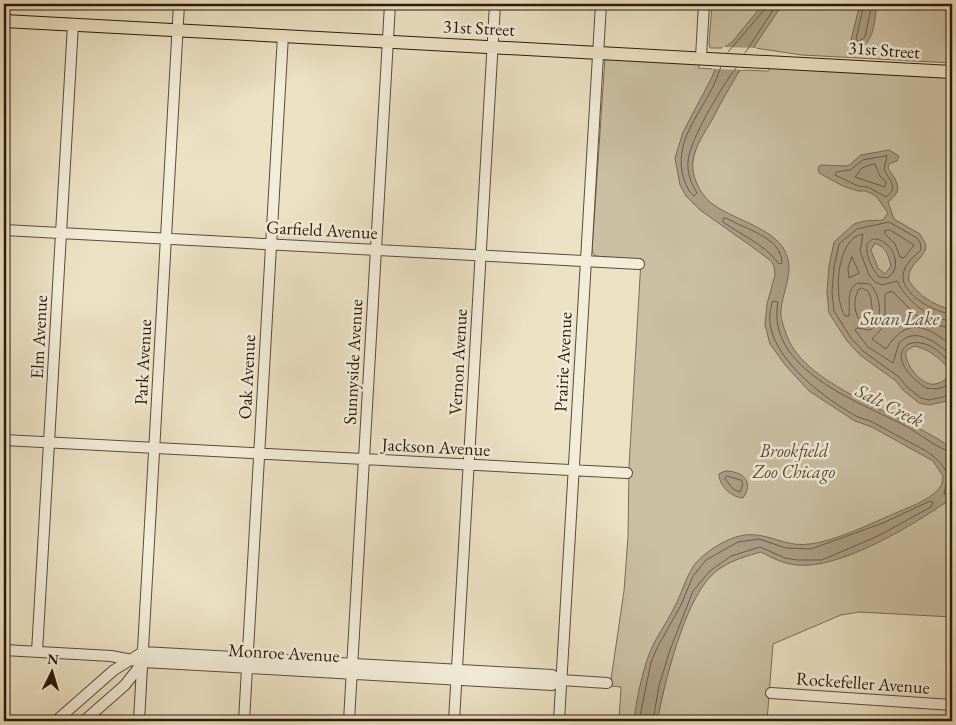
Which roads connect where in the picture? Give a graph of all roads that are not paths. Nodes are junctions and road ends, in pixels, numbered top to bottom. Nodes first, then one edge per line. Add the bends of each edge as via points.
1 (179, 4) edge
2 (390, 4) edge
3 (495, 4) edge
4 (601, 4) edge
5 (704, 4) edge
6 (4, 21) edge
7 (74, 24) junction
8 (178, 30) junction
9 (283, 35) junction
10 (388, 41) junction
11 (493, 46) junction
12 (598, 52) junction
13 (707, 57) junction
14 (952, 72) edge
15 (4, 230) edge
16 (61, 233) junction
17 (166, 238) junction
18 (271, 243) junction
19 (376, 249) junction
20 (481, 255) junction
21 (586, 260) junction
22 (639, 264) dead end
23 (4, 440) edge
24 (49, 442) junction
25 (154, 448) junction
26 (259, 454) junction
27 (364, 459) junction
28 (469, 465) junction
29 (574, 470) junction
30 (627, 473) dead end
31 (4, 650) edge
32 (37, 652) junction
33 (143, 657) junction
34 (129, 660) junction
35 (247, 663) junction
36 (352, 669) junction
37 (457, 675) junction
38 (561, 680) junction
39 (607, 683) dead end
40 (771, 693) dead end
41 (952, 705) edge
42 (56, 721) edge
43 (84, 721) edge
44 (139, 721) edge
45 (244, 721) edge
46 (349, 721) edge
47 (454, 721) edge
48 (558, 721) edge

1 - 8 street, Park Avenue
2 - 10 street, Sunnyside Avenue
3 - 11 street, Vernon Avenue
4 - 12 street, Prairie Avenue
5 - 13 street
6 - 7 main road, 31st Street
7 - 8 main road, 31st Street
7 - 16 street, Elm Avenue
8 - 9 main road, 31st Street
8 - 17 street, Park Avenue
9 - 10 main road, 31st Street
9 - 18 street, Oak Avenue
10 - 11 main road, 31st Street
10 - 19 street, Sunnyside Avenue
11 - 12 main road, 31st Street
11 - 20 street, Vernon Avenue
12 - 13 main road, 31st Street
12 - 21 street, Prairie Avenue
13 - 14 main road, 31st Street
15 - 16 street, Garfield Avenue
16 - 17 street, Garfield Avenue
16 - 24 street, Elm Avenue
17 - 18 street, Garfield Avenue
17 - 25 street, Park Avenue
18 - 19 street, Garfield Avenue
18 - 26 street, Oak Avenue
19 - 20 street, Garfield Avenue
19 - 27 street, Sunnyside Avenue
20 - 21 street, Garfield Avenue
20 - 28 street, Vernon Avenue
21 - 22 street, Garfield Avenue
21 - 29 street, Prairie Avenue
23 - 24 street, Jackson Avenue
24 - 25 street, Jackson Avenue
24 - 32 street, Elm Avenue
25 - 26 street, Jackson Avenue
25 - 33 street, Park Avenue
26 - 27 street, Jackson Avenue
26 - 35 street, Oak Avenue
27 - 28 street, Jackson Avenue
27 - 36 street, Sunnyside Avenue
28 - 29 street, Jackson Avenue
28 - 37 street, Vernon Avenue
29 - 30 street, Jackson Avenue
29 - 38 street, Prairie Avenue
31 - 32 street
32 - 34 street
33 - 34 street
33 - 35 street, Monroe Avenue
33 - 43 street via 125,685
33 - 44 street, Park Avenue
34 - 42 street
35 - 36 street, Monroe Avenue
35 - 45 street, Oak Avenue
36 - 37 street, Monroe Avenue
36 - 46 street, Sunnyside Avenue
37 - 38 street, Monroe Avenue via 552,674
37 - 47 street, Vernon Avenue
38 - 39 street, Monroe Avenue
38 - 48 street, Prairie Avenue
40 - 41 street, Rockefeller Avenue

